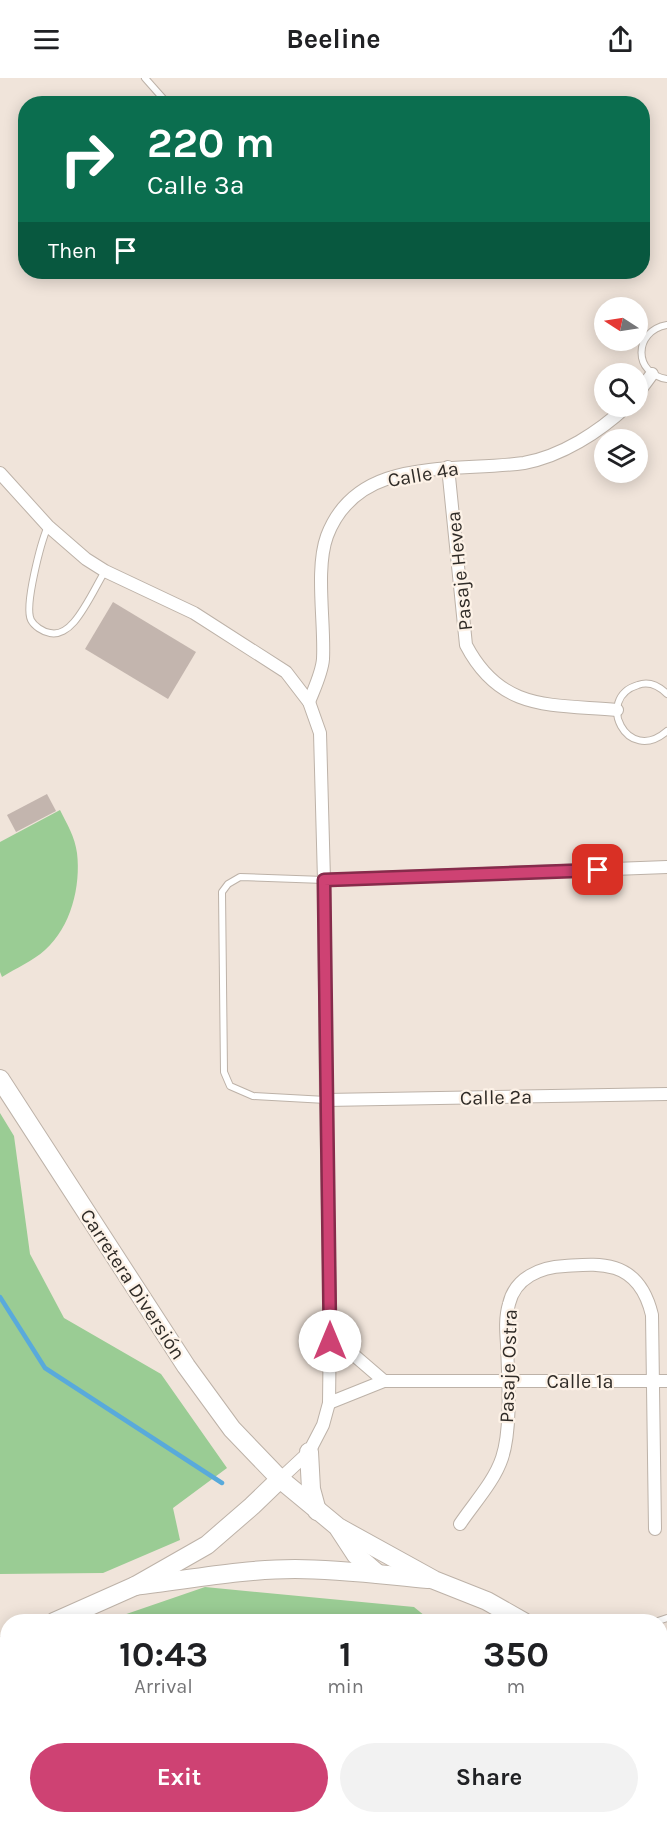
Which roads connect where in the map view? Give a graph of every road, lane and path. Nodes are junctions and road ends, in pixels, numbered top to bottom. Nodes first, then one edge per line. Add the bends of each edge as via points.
1 (145, 78) edge
2 (161, 96) edge
3 (667, 326) edge
4 (652, 374) junction
5 (648, 379) edge
6 (667, 379) edge
7 (615, 417) edge
8 (448, 467) junction
9 (0, 473) edge
10 (48, 526) junction
11 (105, 571) junction
12 (667, 694) edge
13 (309, 702) junction
14 (616, 710) junction
15 (667, 731) edge
16 (667, 867) edge
17 (324, 880) junction
18 (0, 1079) edge
19 (667, 1094) edge
20 (326, 1100) junction
21 (330, 1320) junction
22 (384, 1381) junction
23 (508, 1381) junction
24 (653, 1381) junction
25 (667, 1381) edge
26 (329, 1403) junction
27 (309, 1452) junction
28 (280, 1479) junction
29 (317, 1511) junction
30 (460, 1524) dead end
31 (339, 1527) junction
32 (655, 1529) dead end
33 (378, 1574) junction
34 (434, 1580) junction
35 (135, 1586) junction
36 (72, 1614) edge
37 (510, 1614) edge

1 - 2 lane
3 - 4 lane via 656,328 644,341 642,359
4 - 5 street
4 - 6 lane
7 - 8 street, Calle 4ª via 580,441 525,462
8 - 13 street, Calle 4ª via 373,483 352,497 336,515 326,538 322,562 323,662
8 - 14 street, Pasaje Hevea via 466,645 475,662 498,686 517,697
9 - 10 street
10 - 11 street
10 - 11 lane via 28,607 35,625 50,633 66,629
11 - 13 street via 194,613 286,672
12 - 14 lane via 652,684 642,684 625,692
13 - 17 street via 320,733
14 - 15 lane via 620,727 634,739 652,741
16 - 17 street
17 - 20 street
17 - 20 lane via 240,877 222,892 224,1072 230,1086 253,1096
18 - 28 main road, Carretera Diversión via 186,1366 232,1428
19 - 20 street, Calle 2ª
20 - 21 street
21 - 22 street via 355,1356
21 - 26 street
22 - 23 street, Calle 1ª
22 - 26 street
23 - 24 street, Calle 1ª
23 - 24 street, Pasaje Ostra via 506,1319 516,1288 540,1269 593,1264 618,1269 631,1277 648,1300 652,1316
23 - 30 street, Pasaje Ostra via 502,1458
24 - 25 street, Calle 1ª
24 - 32 street, Pasaje Ostra
26 - 27 street
27 - 28 street
27 - 29 main road
28 - 29 main road, Carretera Diversión
28 - 35 main road via 207,1545
29 - 31 main road, Carretera Diversión
31 - 33 main road via 356,1555
31 - 34 main road, Carretera Diversión
33 - 34 main road
33 - 35 main road via 270,1570
34 - 37 main road
35 - 36 main road

